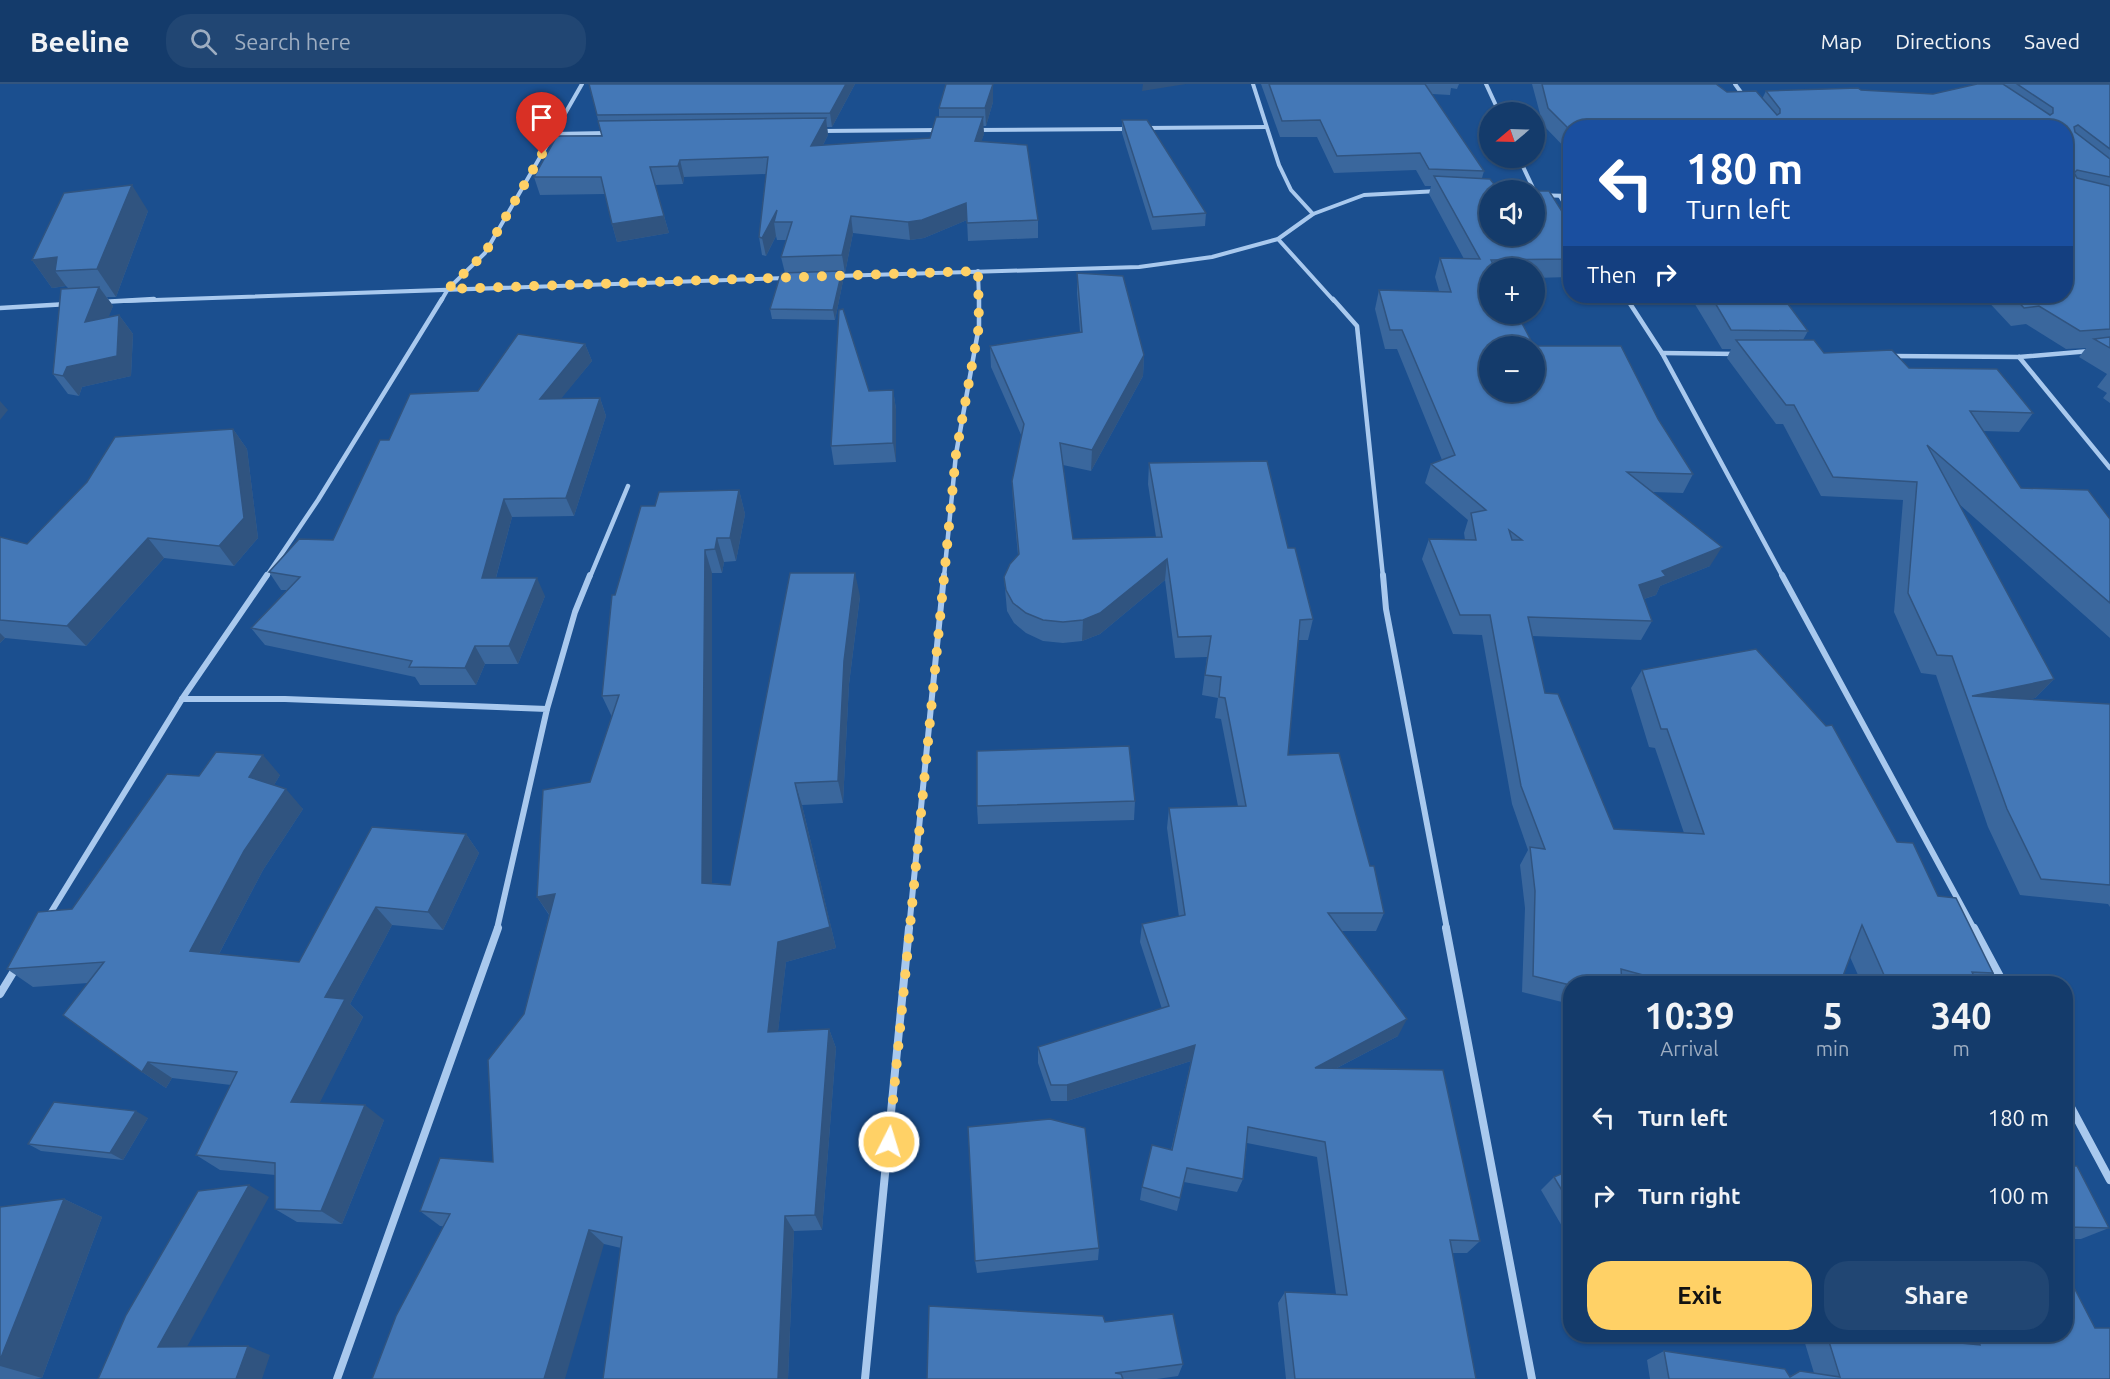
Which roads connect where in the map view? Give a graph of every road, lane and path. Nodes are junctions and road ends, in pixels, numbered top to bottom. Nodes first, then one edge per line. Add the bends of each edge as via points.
1 (582, 84) edge
2 (1252, 84) edge
3 (1486, 84) edge
4 (1734, 84) edge
5 (1748, 101) edge
6 (1494, 102) edge
7 (1266, 127) junction
8 (946, 130) edge
9 (969, 130) edge
10 (815, 132) edge
11 (613, 133) edge
12 (554, 134) junction
13 (1446, 191) edge
14 (1545, 194) edge
15 (1560, 196) joint
16 (1563, 201) edge
17 (1313, 214) junction
18 (1278, 239) junction
19 (978, 271) junction
20 (825, 277) edge
21 (789, 278) edge
22 (448, 289) junction
23 (96, 302) edge
24 (1630, 303) edge
25 (72, 304) edge
26 (0, 308) edge
27 (2099, 351) edge
28 (1662, 353) junction
29 (1744, 354) edge
30 (1885, 356) edge
31 (2019, 357) junction
32 (2110, 468) edge
33 (628, 486) dead end
34 (182, 699) junction
35 (547, 709) junction
36 (44, 923) edge
37 (19, 963) edge
38 (2000, 976) edge
39 (0, 994) edge
40 (2073, 1111) edge
41 (2110, 1180) edge
42 (338, 1379) edge
43 (865, 1379) edge
44 (1532, 1379) edge

1 - 12 street
2 - 7 street
3 - 6 street
4 - 5 street
7 - 9 street
7 - 17 street via 1291,190
8 - 10 street
11 - 12 street
12 - 22 street via 485,253
13 - 17 street via 1364,195
14 - 15 street
15 - 16 street
17 - 18 street
18 - 19 street via 1212,258 1139,267
18 - 44 street via 1357,326 1386,609
19 - 20 street
19 - 43 street via 979,326 956,454
21 - 22 street
22 - 23 street
22 - 34 street via 318,500
24 - 28 street
25 - 26 street
27 - 31 street
28 - 29 street
28 - 38 street
30 - 31 street
31 - 32 street
33 - 35 street via 575,612
34 - 35 street
34 - 36 street
35 - 42 street via 501,918
37 - 39 street
40 - 41 street

